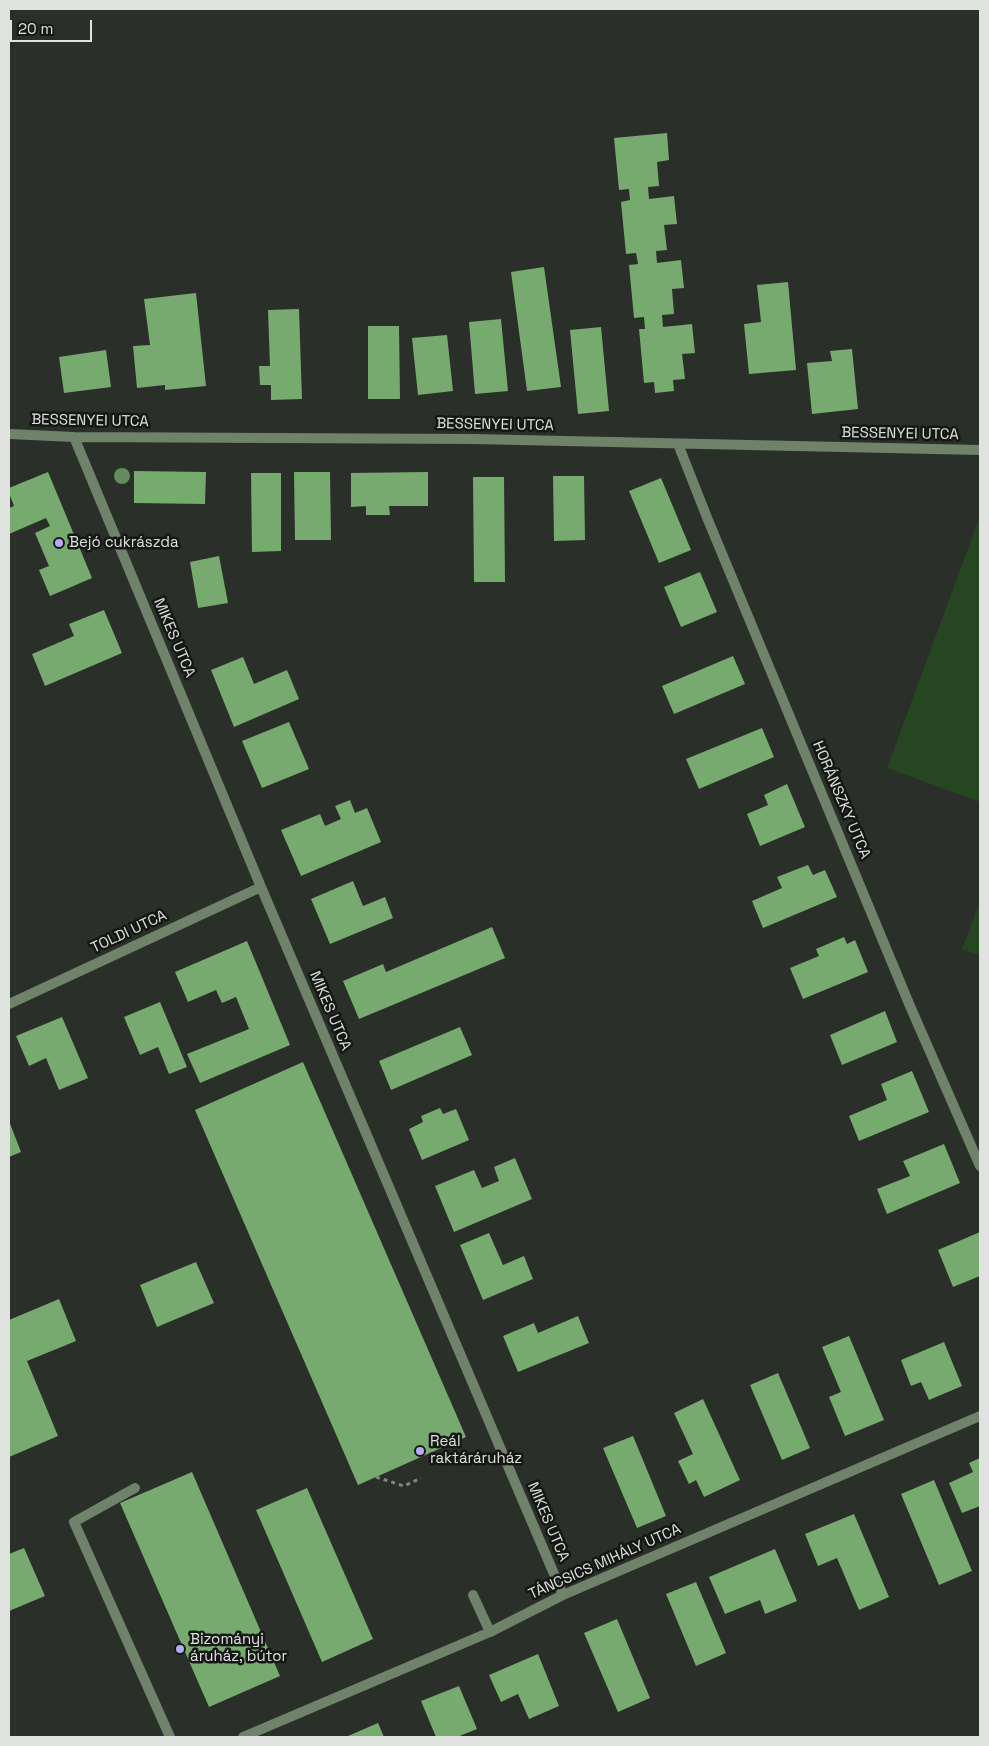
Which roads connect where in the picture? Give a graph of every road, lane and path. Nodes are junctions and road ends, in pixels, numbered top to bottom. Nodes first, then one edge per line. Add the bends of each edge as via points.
1 (9, 434) edge
2 (74, 437) junction
3 (678, 444) junction
4 (980, 450) edge
5 (261, 887) junction
6 (9, 1004) edge
7 (980, 1166) edge
8 (980, 1416) edge
9 (376, 1477) dead end
10 (421, 1478) dead end
11 (135, 1488) dead end
12 (474, 1595) dead end
13 (563, 1595) junction
14 (490, 1632) junction
15 (170, 1737) edge
16 (243, 1737) edge

1 - 2 street, BESSENYEI UTCA
2 - 3 street, BESSENYEI UTCA via 474,439
2 - 5 street, MIKES UTCA
3 - 4 street, BESSENYEI UTCA
3 - 7 street, HORÁNSZKY UTCA via 906,997
5 - 6 street, TOLDI UTCA
5 - 13 street, MIKES UTCA
8 - 13 street, TÁNCSICS MIHÁLY UTCA
9 - 10 path via 404,1486
11 - 15 street via 74,1522
12 - 14 street
13 - 14 street, TÁNCSICS MIHÁLY UTCA
14 - 16 street, TÁNCSICS MIHÁLY UTCA

